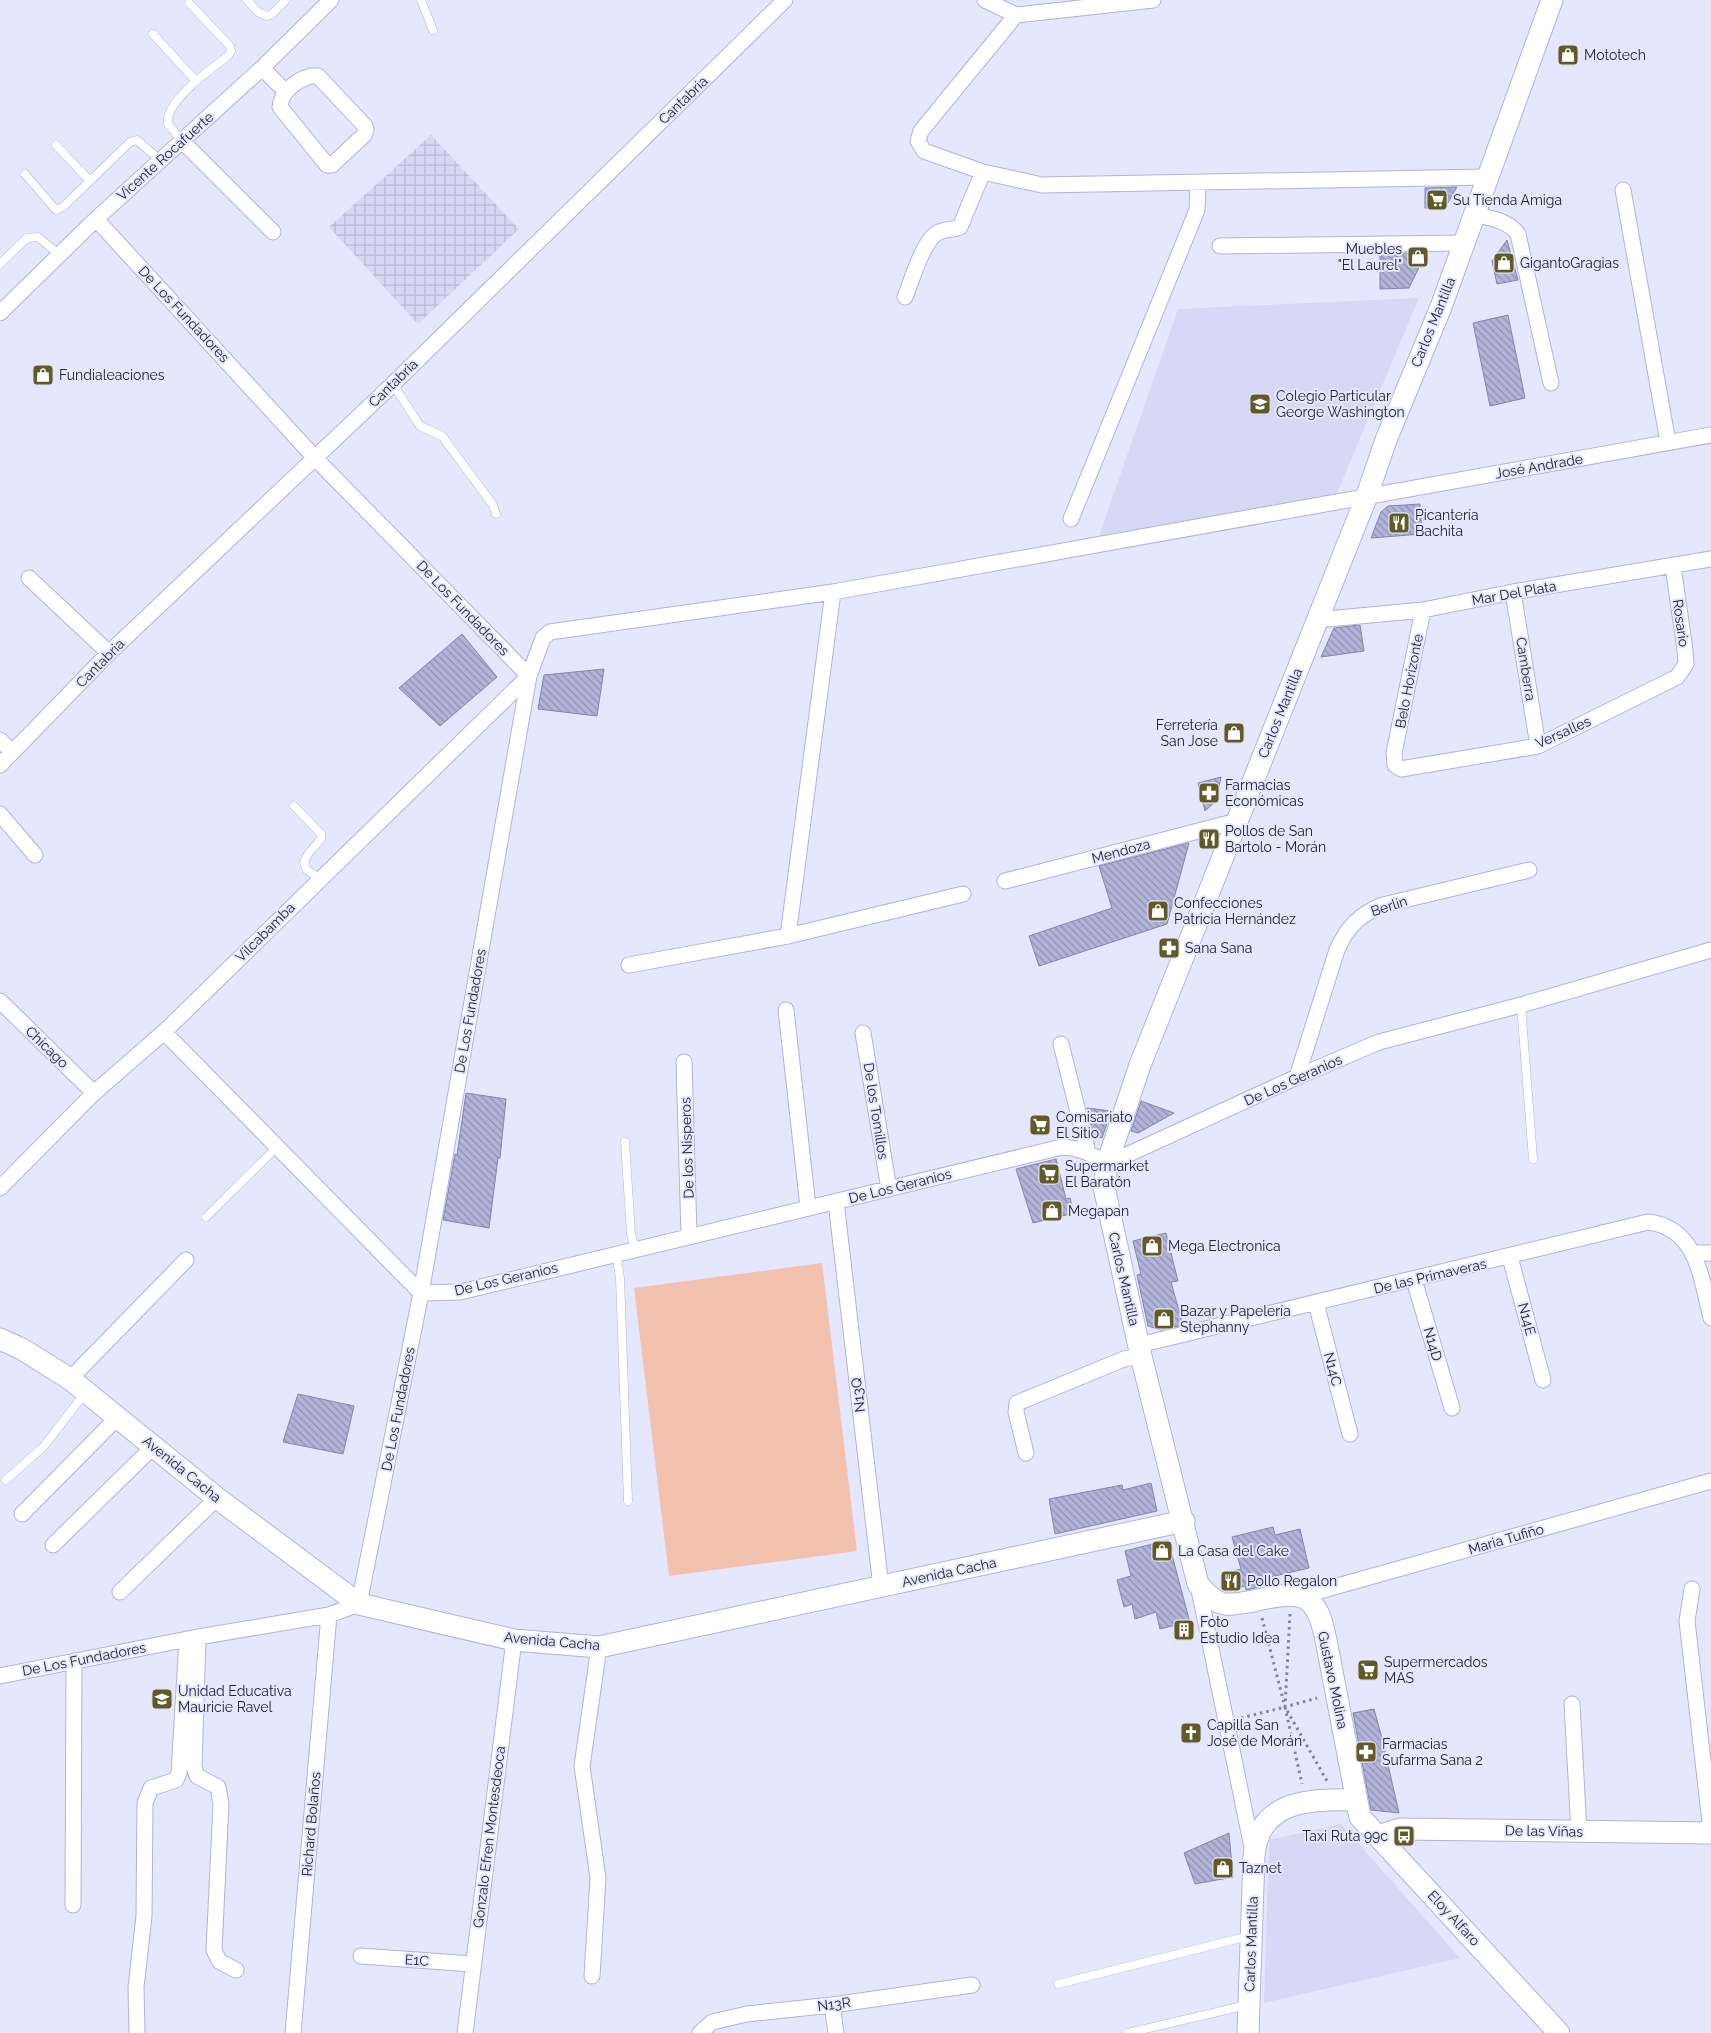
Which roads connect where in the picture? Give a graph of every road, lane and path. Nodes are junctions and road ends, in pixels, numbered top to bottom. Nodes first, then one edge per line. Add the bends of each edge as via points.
1 (247, 0) edge
2 (286, 0) edge
3 (331, 0) edge
4 (421, 0) edge
5 (785, 0) edge
6 (985, 0) edge
7 (1153, 0) edge
8 (1552, 0) edge
9 (1106, 2) edge
10 (188, 3) dead end
11 (1016, 15) junction
12 (433, 30) dead end
13 (153, 34) dead end
14 (262, 68) junction
15 (196, 81) junction
16 (286, 92) junction
17 (182, 141) junction
18 (56, 145) dead end
19 (160, 160) junction
20 (983, 172) junction
21 (25, 174) dead end
22 (1487, 177) junction
23 (89, 180) junction
24 (1198, 183) junction
25 (1623, 190) dead end
26 (1474, 214) junction
27 (96, 218) junction
28 (273, 232) dead end
29 (1464, 243) junction
30 (1220, 246) dead end
31 (60, 254) junction
32 (0, 264) edge
33 (905, 297) dead end
34 (0, 313) edge
35 (393, 384) junction
36 (1551, 384) dead end
37 (1711, 435) edge
38 (1668, 442) junction
39 (315, 458) junction
40 (1366, 498) junction
41 (496, 514) dead end
42 (1071, 518) dead end
43 (1711, 559) edge
44 (1673, 566) junction
45 (29, 578) dead end
46 (833, 592) junction
47 (1513, 592) junction
48 (1423, 610) junction
49 (1317, 620) junction
50 (109, 653) junction
51 (529, 676) junction
52 (1677, 677) joint
53 (0, 740) edge
54 (1538, 746) junction
55 (12, 752) junction
56 (1394, 753) joint
57 (0, 764) edge
58 (294, 806) dead end
59 (0, 814) edge
60 (1237, 821) junction
61 (35, 855) dead end
62 (1529, 870) dead end
63 (319, 878) junction
64 (1005, 882) dead end
65 (964, 894) dead end
66 (788, 936) junction
67 (1711, 950) edge
68 (629, 965) dead end
69 (0, 1001) edge
70 (1521, 1005) junction
71 (786, 1010) dead end
72 (164, 1032) junction
73 (863, 1033) dead end
74 (1061, 1044) dead end
75 (684, 1062) dead end
76 (1297, 1077) junction
77 (94, 1093) junction
78 (625, 1142) dead end
79 (276, 1148) junction
80 (1088, 1152) junction
81 (1533, 1159) dead end
82 (1107, 1164) junction
83 (0, 1188) edge
84 (889, 1189) junction
85 (836, 1202) junction
86 (808, 1207) junction
87 (206, 1217) dead end
88 (690, 1235) junction
89 (635, 1248) junction
90 (616, 1253) junction
91 (1694, 1253) junction
92 (1711, 1253) edge
93 (1510, 1257) junction
94 (186, 1260) dead end
95 (1414, 1280) junction
96 (421, 1293) junction
97 (1316, 1303) junction
98 (1711, 1318) edge
99 (0, 1339) edge
100 (1140, 1351) junction
101 (70, 1379) junction
102 (1543, 1380) dead end
103 (86, 1392) junction
104 (1452, 1408) dead end
105 (117, 1418) junction
106 (1350, 1434) dead end
107 (154, 1446) junction
108 (1026, 1453) dead end
109 (6, 1480) dead end
110 (1711, 1481) edge
111 (217, 1498) junction
112 (628, 1501) dead end
113 (22, 1514) dead end
114 (1184, 1521) junction
115 (53, 1544) dead end
116 (1198, 1584) junction
117 (881, 1587) junction
118 (1692, 1589) dead end
119 (120, 1592) dead end
120 (1297, 1596) junction
121 (1259, 1600) junction
122 (359, 1604) junction
123 (329, 1615) junction
124 (193, 1638) junction
125 (514, 1640) junction
126 (599, 1648) junction
127 (74, 1661) junction
128 (0, 1676) edge
129 (1337, 1690) junction
130 (1572, 1704) dead end
131 (1285, 1707) junction
132 (1226, 1722) junction
133 (1345, 1800) junction
134 (1307, 1803) junction
135 (1579, 1832) junction
136 (1711, 1832) edge
137 (1378, 1836) junction
138 (1254, 1856) junction
139 (73, 1905) dead end
140 (1251, 1935) junction
141 (362, 1956) dead end
142 (472, 1964) junction
143 (236, 1970) dead end
144 (592, 1976) dead end
145 (1058, 1984) dead end
146 (972, 1985) dead end
147 (832, 2005) junction
148 (1249, 2005) junction
149 (137, 2033) edge
150 (293, 2033) edge
151 (464, 2033) edge
152 (700, 2033) edge
153 (836, 2033) edge
154 (1128, 2033) edge
155 (1248, 2033) edge
156 (1559, 2033) edge

1 - 2 lane via 266,16
3 - 14 street, Vicente Rocafuerte
4 - 12 lane
5 - 35 street, Cantabria
6 - 11 street
7 - 9 street
8 - 22 street, Carlos Mantilla
9 - 11 street
10 - 15 lane via 231,50 228,56
11 - 20 street via 921,131 918,140 924,151
13 - 15 lane
14 - 16 street
14 - 17 street, Vicente Rocafuerte
15 - 17 lane via 170,110 167,118
16 - 16 street via 280,99 280,107 328,165 336,164 364,135 365,126 318,76 302,79
17 - 19 street, Vicente Rocafuerte
17 - 28 street
18 - 23 lane
19 - 23 lane via 137,140
19 - 27 street, Vicente Rocafuerte
20 - 24 street via 1042,185
20 - 33 street via 960,227 932,237
21 - 23 lane via 56,210
22 - 24 street
22 - 26 street, Carlos Mantilla
24 - 42 street via 1196,210
25 - 38 street
26 - 29 street, Carlos Mantilla
26 - 36 street via 1501,221 1513,227 1518,234
27 - 31 street, Vicente Rocafuerte
27 - 39 street, De Los Fundadores
29 - 30 street
29 - 40 street, Carlos Mantilla
31 - 32 lane via 38,237 27,238
31 - 34 street, Vicente Rocafuerte
35 - 39 street, Cantabria
35 - 41 lane via 420,426 442,436 493,505
37 - 38 street, José Andrade
38 - 40 street, José Andrade
39 - 50 street, Cantabria
39 - 51 street, De Los Fundadores
40 - 46 street, José Andrade
40 - 49 street, Carlos Mantilla
43 - 44 street, Mar Del Plata
44 - 47 street, Mar Del Plata
44 - 52 street, Rosario via 1686,664
45 - 50 street
46 - 51 street, José Andrade via 550,632 543,638
46 - 66 street
47 - 48 street, Mar Del Plata
47 - 54 street, Camberra
48 - 49 street, Mar Del Plata
48 - 56 street, Belo Horizonte
49 - 60 street, Carlos Mantilla
50 - 55 street, Cantabria
51 - 63 street, Vilcabamba
51 - 96 street, De Los Fundadores
52 - 54 street, Versalles
53 - 55 street
54 - 56 street, Versalles via 1401,769 1395,765
55 - 57 street, Cantabria
58 - 63 lane via 321,834 321,839 304,862 307,870
59 - 61 street
60 - 64 street, Mendoza
60 - 82 street, Carlos Mantilla via 1140,1065
62 - 76 street, Berlin via 1384,905 1368,911 1354,922 1337,950
63 - 72 street, Vilcabamba
65 - 66 street
66 - 68 street
67 - 70 street, De Los Geranios
69 - 77 street, Chicago
70 - 76 street, De Los Geranios via 1379,1042
70 - 81 lane
71 - 86 street
72 - 77 street, Vilcabamba
72 - 79 street
73 - 84 street, De los Tomillos
74 - 80 street
75 - 88 street, De los Nisperos
76 - 82 street, De Los Geranios
77 - 83 street, Vilcabamba
78 - 89 lane via 631,1234
79 - 87 lane
79 - 96 street
80 - 82 street, De Los Geranios
80 - 84 street, De Los Geranios via 1062,1147
82 - 100 street, Carlos Mantilla via 1106,1197
84 - 85 street, De Los Geranios
85 - 86 street, De Los Geranios
85 - 117 street, N13Q
86 - 88 street, De Los Geranios
88 - 89 street, De Los Geranios
89 - 90 street, De Los Geranios
90 - 96 street, De Los Geranios via 460,1292
90 - 112 lane via 620,1278
91 - 92 street
91 - 93 street, De las Primaveras via 1670,1228 1648,1222
91 - 98 street
93 - 95 street, De las Primaveras
93 - 102 street, N14E
94 - 101 street
95 - 97 street, De las Primaveras
95 - 104 street, N14D
96 - 122 street, De Los Fundadores
97 - 100 street, De las Primaveras
97 - 106 street, N14C
99 - 101 street, Avenida Cacha
100 - 108 street, De las Primaveras via 1017,1403 1016,1412
100 - 114 street, Carlos Mantilla
101 - 103 street, Avenida Cacha
103 - 105 street, Avenida Cacha
103 - 109 lane via 44,1446
105 - 107 street, Avenida Cacha
105 - 113 street
107 - 111 street, Avenida Cacha
107 - 115 street
110 - 120 street, Maria Tufiño
111 - 119 street
111 - 122 street, Avenida Cacha
114 - 116 street, Carlos Mantilla
114 - 117 street, Avenida Cacha
116 - 121 street via 1207,1595 1224,1604
116 - 132 street
117 - 126 street, Avenida Cacha
118 - 136 street via 1687,1621
120 - 121 street
120 - 129 street, Gustavo Molina via 1312,1603 1318,1614
120 - 131 path
121 - 131 path
122 - 123 street, De Los Fundadores
122 - 125 street, Avenida Cacha
123 - 124 street, De Los Fundadores
123 - 150 street, Richard Bolaños
124 - 127 street, De Los Fundadores
124 - 143 street via 194,1767 197,1776 218,1787 221,1804 214,1950 219,1961
124 - 149 street via 176,1780 151,1788 144,1804 144,1916 136,1987
125 - 126 street, Avenida Cacha
125 - 142 street, Gonzalo Efren Montesdeoca
126 - 144 street via 582,1766 598,1878
127 - 128 street, De Los Fundadores
127 - 139 street
129 - 131 path
129 - 133 street, Gustavo Molina
130 - 135 street
131 - 132 path
131 - 133 path
131 - 134 path
132 - 138 street
133 - 134 street
133 - 137 street, Eloy Alfaro
134 - 138 street via 1279,1810 1264,1822 1255,1842
135 - 136 street, De las Viñas
135 - 137 street, De las Viñas via 1400,1829
137 - 156 street, Eloy Alfaro
138 - 140 street, Carlos Mantilla
140 - 145 lane
140 - 148 street, Carlos Mantilla
141 - 142 street, E1C
142 - 151 street, Gonzalo Efren Montesdeoca
146 - 147 street, N13R
147 - 152 street, N13R via 747,2014 712,2022
147 - 153 street
148 - 154 lane
148 - 155 street, Carlos Mantilla

